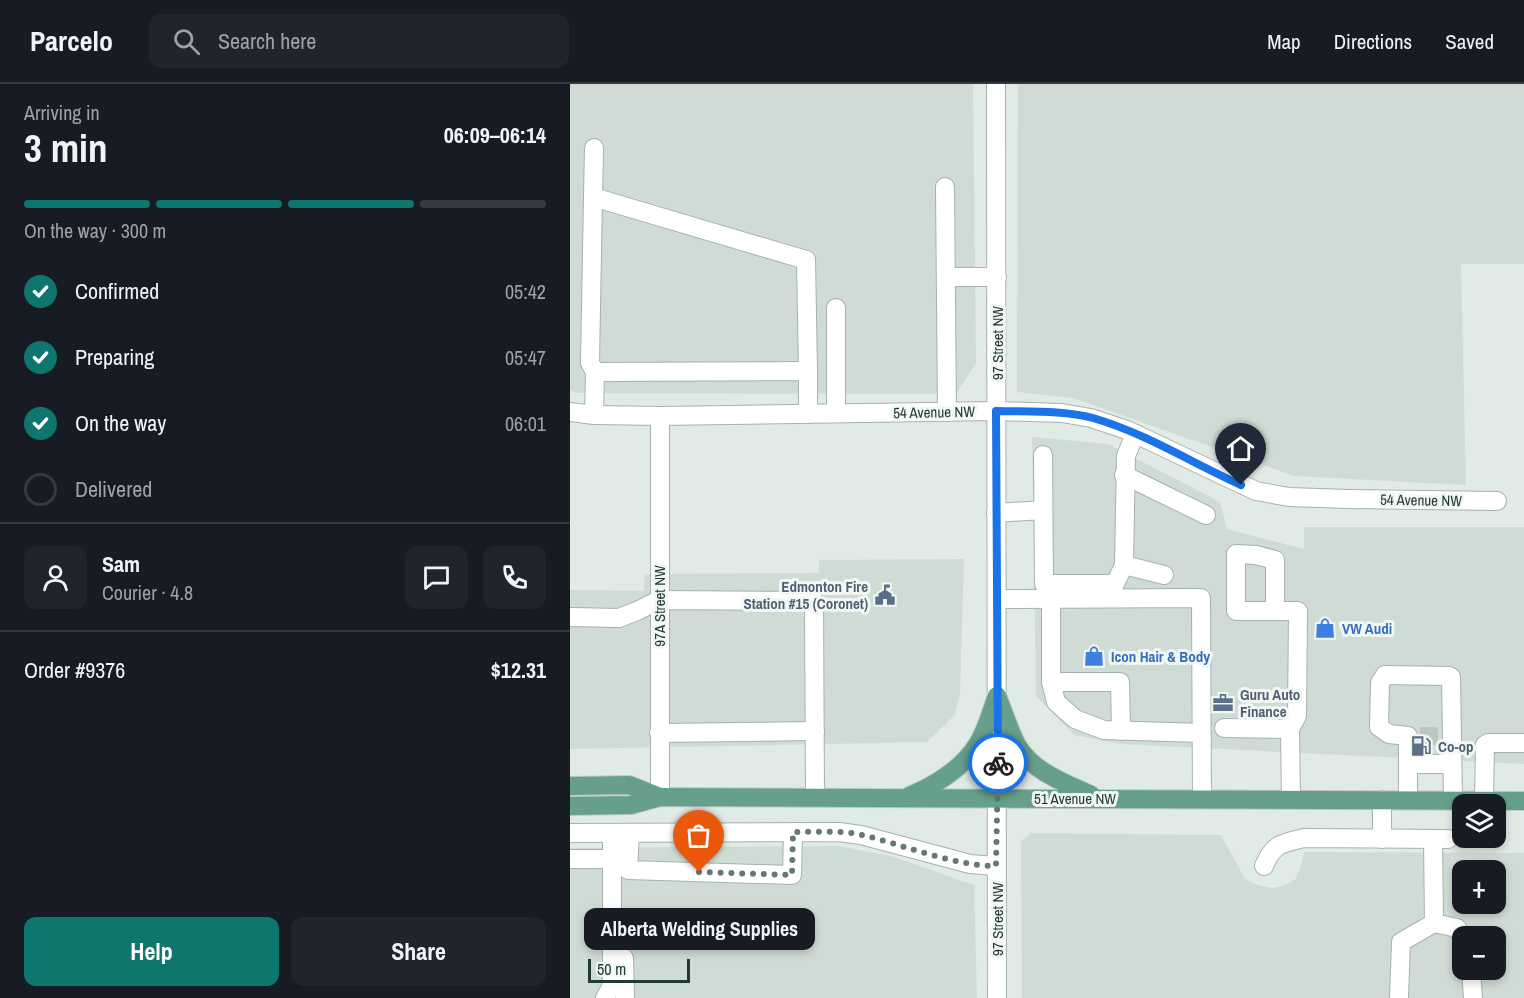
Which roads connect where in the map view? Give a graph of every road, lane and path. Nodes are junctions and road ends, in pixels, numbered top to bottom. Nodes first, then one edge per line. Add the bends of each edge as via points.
1 (996, 84) edge
2 (594, 148) dead end
3 (945, 187) dead end
4 (593, 197) junction
5 (946, 277) junction
6 (997, 277) junction
7 (836, 308) dead end
8 (808, 371) junction
9 (595, 372) junction
10 (996, 411) junction
11 (570, 412) edge
12 (946, 412) junction
13 (836, 413) junction
14 (808, 414) junction
15 (594, 415) junction
16 (660, 416) junction
17 (1135, 434) junction
18 (1043, 455) dead end
19 (1124, 475) junction
20 (1497, 501) dead end
21 (1043, 510) junction
22 (996, 513) junction
23 (1206, 515) dead end
24 (1124, 565) junction
25 (1164, 575) dead end
26 (1051, 599) junction
27 (659, 600) junction
28 (997, 600) junction
29 (1275, 611) dead end
30 (570, 617) edge
31 (1051, 682) junction
32 (997, 696) junction
33 (1224, 729) dead end
34 (1290, 729) junction
35 (815, 730) junction
36 (1121, 731) junction
37 (659, 733) junction
38 (1201, 733) junction
39 (1524, 743) edge
40 (1408, 764) junction
41 (1452, 764) junction
42 (570, 786) edge
43 (1453, 794) edge
44 (1484, 794) edge
45 (660, 796) junction
46 (815, 797) junction
47 (905, 797) junction
48 (998, 798) junction
49 (1098, 798) junction
50 (1203, 799) junction
51 (1291, 799) junction
52 (1382, 800) junction
53 (1408, 800) junction
54 (1452, 800) edge
55 (1506, 801) edge
56 (1524, 801) edge
57 (570, 806) edge
58 (793, 832) junction
59 (570, 833) edge
60 (621, 833) junction
61 (1382, 838) junction
62 (570, 859) edge
63 (612, 859) junction
64 (996, 866) junction
65 (1264, 866) dead end
66 (628, 870) junction
67 (1434, 923) junction
68 (1452, 927) edge
69 (1472, 980) edge
70 (605, 998) edge
71 (625, 998) edge
72 (998, 998) edge
73 (1399, 998) edge
74 (1473, 998) edge

1 - 6 street, 97 Street NW
2 - 4 street
3 - 5 street
4 - 8 street via 806,260
4 - 9 street via 590,363
5 - 6 street
5 - 12 street
6 - 10 street, 97 Street NW
7 - 13 street
8 - 9 street
8 - 14 street
9 - 15 street
10 - 12 street, 54 Avenue NW
10 - 17 street, 54 Avenue NW via 1062,413 1091,418
10 - 22 street, 97 Street NW
11 - 15 street, 54 Avenue NW
12 - 13 street, 54 Avenue NW
13 - 14 street, 54 Avenue NW
14 - 16 street, 54 Avenue NW
15 - 16 street, 54 Avenue NW
16 - 27 street, 97A Street NW
17 - 19 street
17 - 20 street, 54 Avenue NW via 1256,491 1336,499
18 - 21 street
19 - 23 street
19 - 24 street
21 - 22 street
21 - 24 street via 1044,584 1115,584
22 - 28 street, 97 Street NW
24 - 25 street
26 - 28 street
26 - 31 street
26 - 38 street via 1201,598
27 - 30 street via 619,618
27 - 35 street via 814,601
27 - 37 street, 97A Street NW
28 - 32 street, 97 Street NW
29 - 34 street via 1298,611 1297,716
31 - 36 street via 1056,702 1074,719 1104,730
31 - 36 street via 1120,682
32 - 47 main road via 980,741 965,761
32 - 48 street, 97 Street NW
32 - 49 main road via 1017,745 1031,761 1046,774
33 - 34 street
34 - 51 street
35 - 37 street
35 - 46 street
36 - 38 street
37 - 45 street, 97A Street NW
38 - 50 street
39 - 44 street via 1485,745
40 - 41 street
40 - 41 street via 1430,736
40 - 53 street
41 - 43 street
42 - 45 main road, 51 Avenue NW via 629,785
45 - 46 main road, 51 Avenue NW
45 - 57 main road, 51 Avenue NW via 631,805
46 - 47 main road, 51 Avenue NW
47 - 48 main road, 51 Avenue NW
48 - 49 main road, 51 Avenue NW
48 - 64 street, 97 Street NW
49 - 50 main road, 51 Avenue NW
50 - 51 main road, 51 Avenue NW
51 - 52 main road, 51 Avenue NW
52 - 53 main road, 51 Avenue NW
52 - 61 street
53 - 54 main road, 51 Avenue NW
55 - 56 main road, 51 Avenue NW
58 - 60 street
58 - 64 street via 861,835 970,864
58 - 66 street via 792,875
59 - 60 street
60 - 63 street
60 - 66 street
61 - 65 street via 1304,838 1281,843 1269,853
61 - 67 street via 1441,839
62 - 63 street
63 - 70 street via 612,978
64 - 72 street, 97 Street NW
66 - 71 street via 622,886
67 - 68 street
67 - 73 street via 1401,942
69 - 74 street

